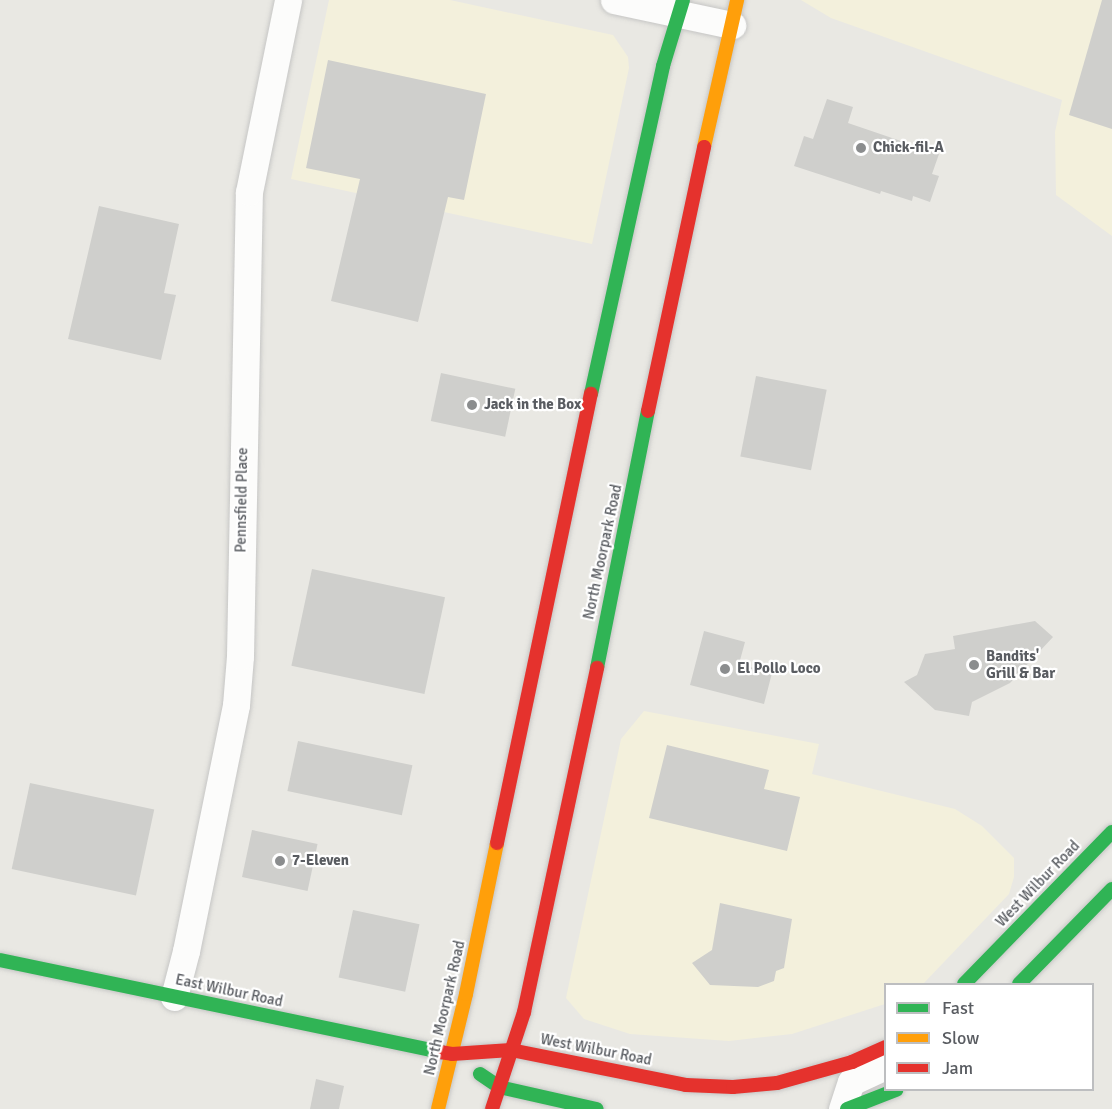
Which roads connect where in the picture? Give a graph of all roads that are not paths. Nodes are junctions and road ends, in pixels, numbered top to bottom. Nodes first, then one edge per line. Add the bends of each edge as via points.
1 (288, 0) edge
2 (614, 0) edge
3 (682, 6) edge
4 (734, 12) edge
5 (1112, 832) edge
6 (1112, 889) edge
7 (0, 960) edge
8 (965, 983) edge
9 (1020, 983) edge
10 (174, 997) junction
11 (884, 1047) edge
12 (511, 1050) junction
13 (452, 1054) junction
14 (884, 1066) edge
15 (499, 1087) junction
16 (892, 1091) edge
17 (438, 1109) edge
18 (492, 1109) edge
19 (597, 1109) edge
20 (843, 1109) edge
21 (847, 1109) edge

1 - 10 street, Pennsfield Place via 249,192 236,705
2 - 3 street
3 - 4 street
3 - 13 main road, North Moorpark Road via 663,66 612,296
4 - 12 main road, North Moorpark Road via 680,251 578,761 524,1012
5 - 8 main road, West Wilbur Road
6 - 9 main road
7 - 10 main road, East Wilbur Road
10 - 13 main road, East Wilbur Road
11 - 12 main road, West Wilbur Road via 822,1072 777,1083 733,1087 686,1085
12 - 13 main road, West Wilbur Road
12 - 15 main road, North Moorpark Road
13 - 15 main road
13 - 17 main road, North Moorpark Road
14 - 20 street via 851,1082
15 - 18 main road, North Moorpark Road
15 - 19 main road
16 - 21 main road

